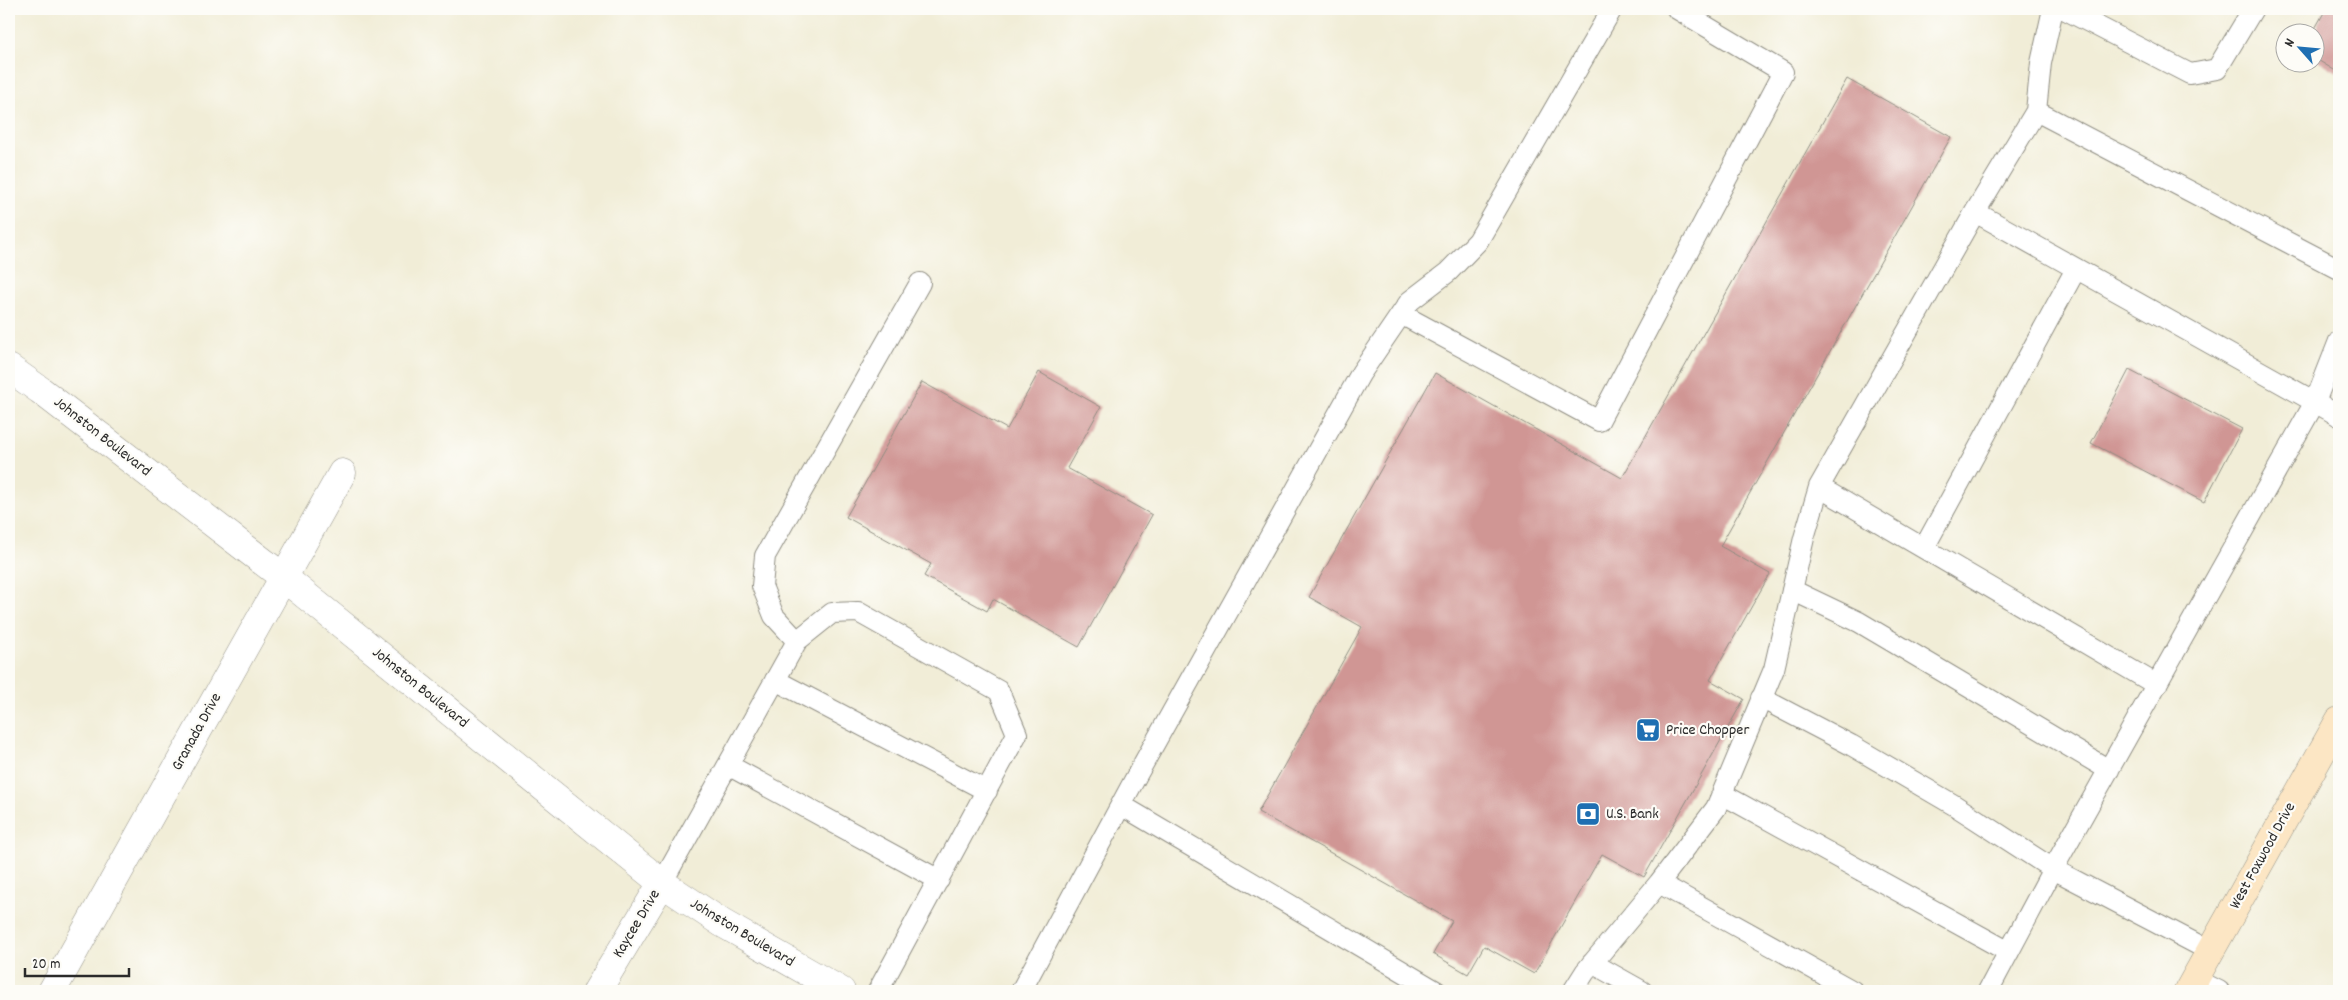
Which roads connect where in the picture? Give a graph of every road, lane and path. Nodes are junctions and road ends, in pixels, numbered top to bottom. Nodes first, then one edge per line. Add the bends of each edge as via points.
1 (1612, 9) edge
2 (1677, 9) edge
3 (2053, 9) edge
4 (2064, 9) edge
5 (2253, 9) edge
6 (2036, 111) junction
7 (1975, 212) junction
8 (2339, 268) edge
9 (2076, 269) junction
10 (920, 282) dead end
11 (1401, 314) junction
12 (2339, 341) edge
13 (9, 368) edge
14 (2315, 402) junction
15 (2339, 416) edge
16 (342, 473) dead end
17 (1819, 487) junction
18 (1924, 548) junction
19 (283, 577) junction
20 (1792, 590) junction
21 (797, 641) junction
22 (775, 680) junction
23 (2158, 685) junction
24 (1762, 698) junction
25 (2339, 721) edge
26 (728, 765) junction
27 (2109, 770) junction
28 (987, 791) junction
29 (1722, 794) junction
30 (1121, 805) junction
31 (2053, 869) junction
32 (939, 880) junction
33 (1659, 883) junction
34 (662, 884) junction
35 (2210, 951) junction
36 (2010, 952) junction
37 (1592, 963) junction
38 (2191, 985) edge
39 (52, 991) edge
40 (597, 991) edge
41 (841, 991) edge
42 (878, 991) edge
43 (1021, 991) edge
44 (1436, 991) edge
45 (1573, 991) edge
46 (1642, 991) edge
47 (1853, 991) edge
48 (1988, 991) edge
49 (2219, 991) edge

1 - 11 lane via 1478,241 1448,272 1410,301
2 - 11 lane via 1782,72 1599,421
3 - 6 lane via 2041,63
4 - 5 lane via 2190,74 2217,69
6 - 7 lane
6 - 8 lane
7 - 9 lane
7 - 17 lane
9 - 14 lane
9 - 18 lane
10 - 21 lane via 765,556 762,586 774,616
11 - 30 lane via 1361,373
12 - 14 lane
13 - 19 street, Johnston Boulevard
14 - 15 lane
14 - 23 lane
16 - 19 street, Granada Drive
17 - 18 lane
17 - 20 lane
18 - 23 lane
19 - 34 street, Johnston Boulevard
19 - 39 street, Granada Drive
20 - 24 lane via 1774,669
20 - 27 lane via 1859,622
21 - 22 lane
21 - 28 lane via 832,613 858,612 999,691 1017,734
22 - 26 lane
22 - 28 lane
23 - 27 lane
24 - 29 lane
24 - 31 lane via 1954,805
25 - 35 main road, West Foxwood Drive
26 - 32 lane
26 - 34 lane
27 - 31 lane
28 - 32 lane
29 - 33 lane via 1716,808
29 - 36 lane
30 - 43 lane
30 - 44 lane
31 - 35 lane
31 - 36 lane
32 - 42 lane
33 - 37 lane
33 - 47 lane
34 - 40 street, Kaycee Drive
34 - 41 street, Johnston Boulevard via 722,923
35 - 38 main road, West Foxwood Drive
36 - 48 lane
37 - 45 lane
37 - 46 lane
38 - 49 lane

